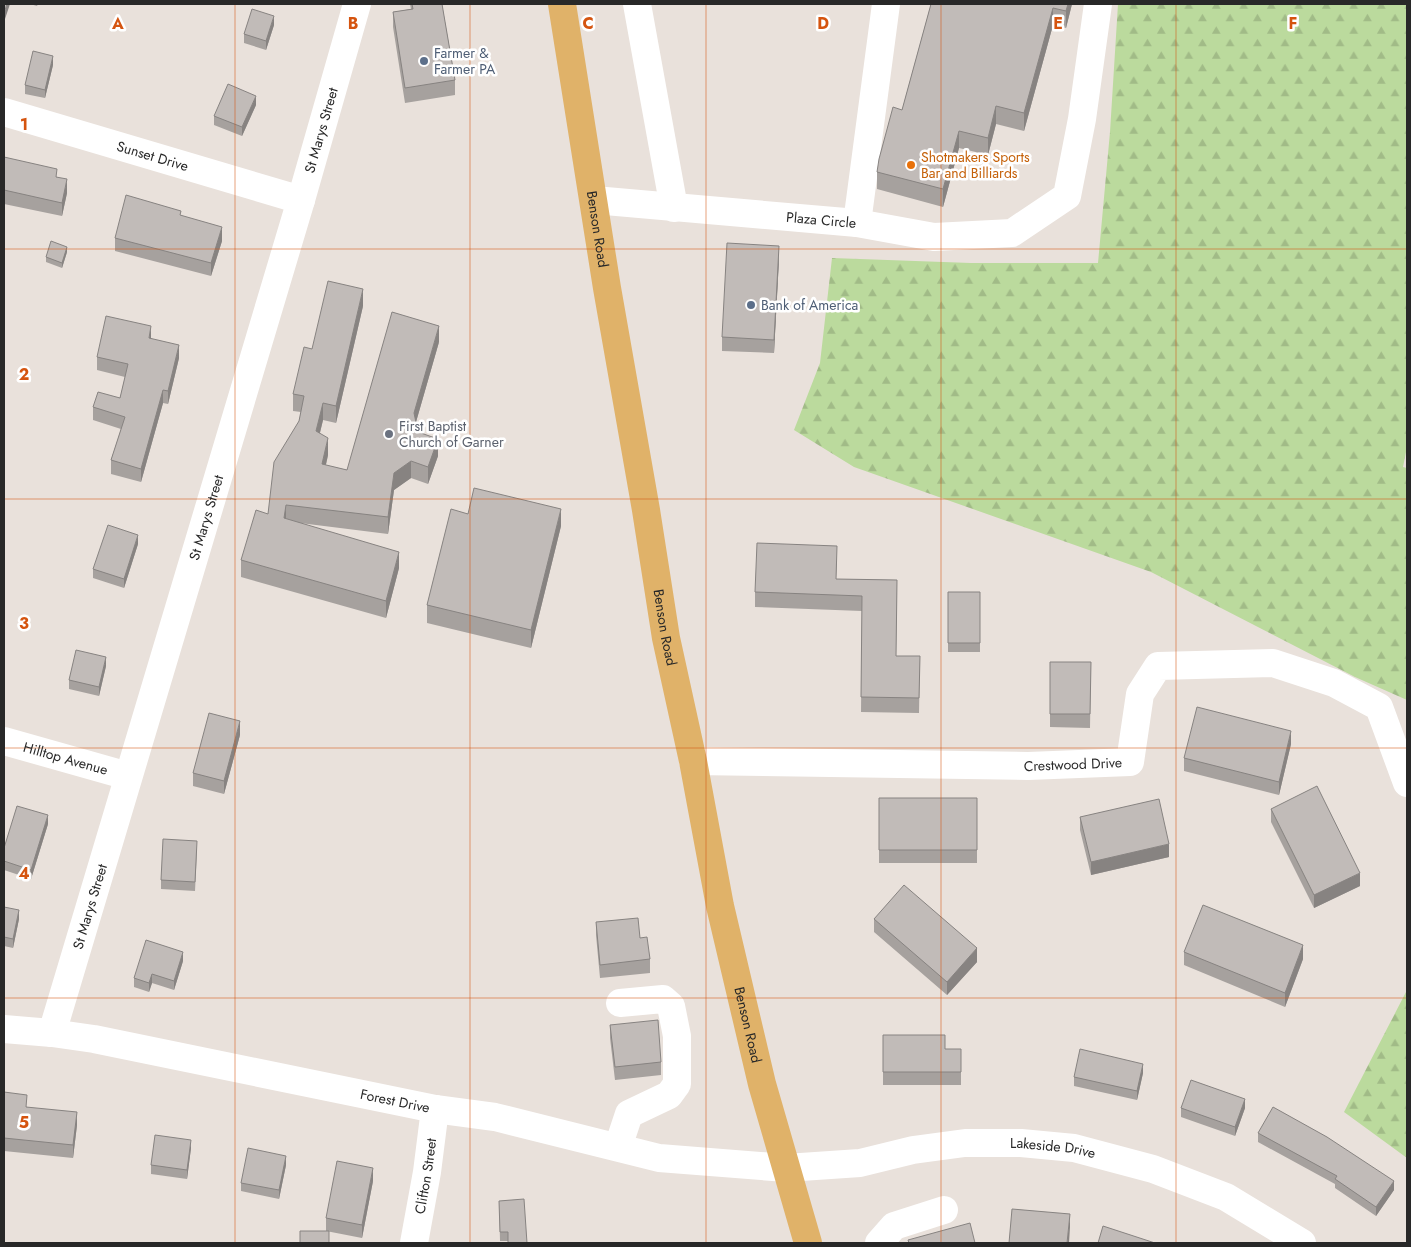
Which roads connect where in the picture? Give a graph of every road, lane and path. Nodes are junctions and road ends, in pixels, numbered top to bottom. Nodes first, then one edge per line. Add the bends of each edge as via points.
1 (357, 4) edge
2 (562, 4) edge
3 (637, 4) edge
4 (886, 4) edge
5 (1098, 4) edge
6 (4, 112) edge
7 (301, 200) junction
8 (594, 200) junction
9 (674, 208) junction
10 (857, 224) junction
11 (4, 741) edge
12 (693, 761) junction
13 (128, 776) junction
14 (1407, 783) edge
15 (620, 1003) dead end
16 (4, 1029) edge
17 (52, 1033) junction
18 (435, 1109) junction
19 (618, 1148) junction
20 (786, 1168) junction
21 (944, 1210) dead end
22 (414, 1243) edge
23 (808, 1243) edge
24 (879, 1243) edge
25 (1302, 1243) edge

1 - 7 street, St Marys Street
2 - 8 main road, Benson Road
3 - 9 street
4 - 10 street, Plaza Circle
5 - 10 street via 1082,119 1067,196 1012,234 934,237
6 - 7 street, Sunset Drive
7 - 13 street, St Marys Street
8 - 9 street, Plaza Circle
8 - 12 main road, Benson Road via 666,638
9 - 10 street, Plaza Circle
11 - 13 street, Hilltop Avenue
12 - 14 street, Crestwood Drive via 1028,766 1130,762 1140,694 1158,666 1273,663 1334,683 1379,708
12 - 20 main road, Benson Road via 720,906 762,1084
13 - 17 street, St Marys Street
15 - 19 street via 663,999 671,1006 677,1036 677,1084 669,1095 629,1114
16 - 17 street, Forest Drive
17 - 18 street, Forest Drive
18 - 19 street, Forest Drive via 495,1116
18 - 22 street, Clifton Street
19 - 20 street, Forest Drive via 659,1158
20 - 23 main road, Benson Road
20 - 25 street, Lakeside Drive via 860,1163 914,1150 965,1143 1021,1143 1074,1148 1153,1169 1226,1197
21 - 24 street via 894,1226

